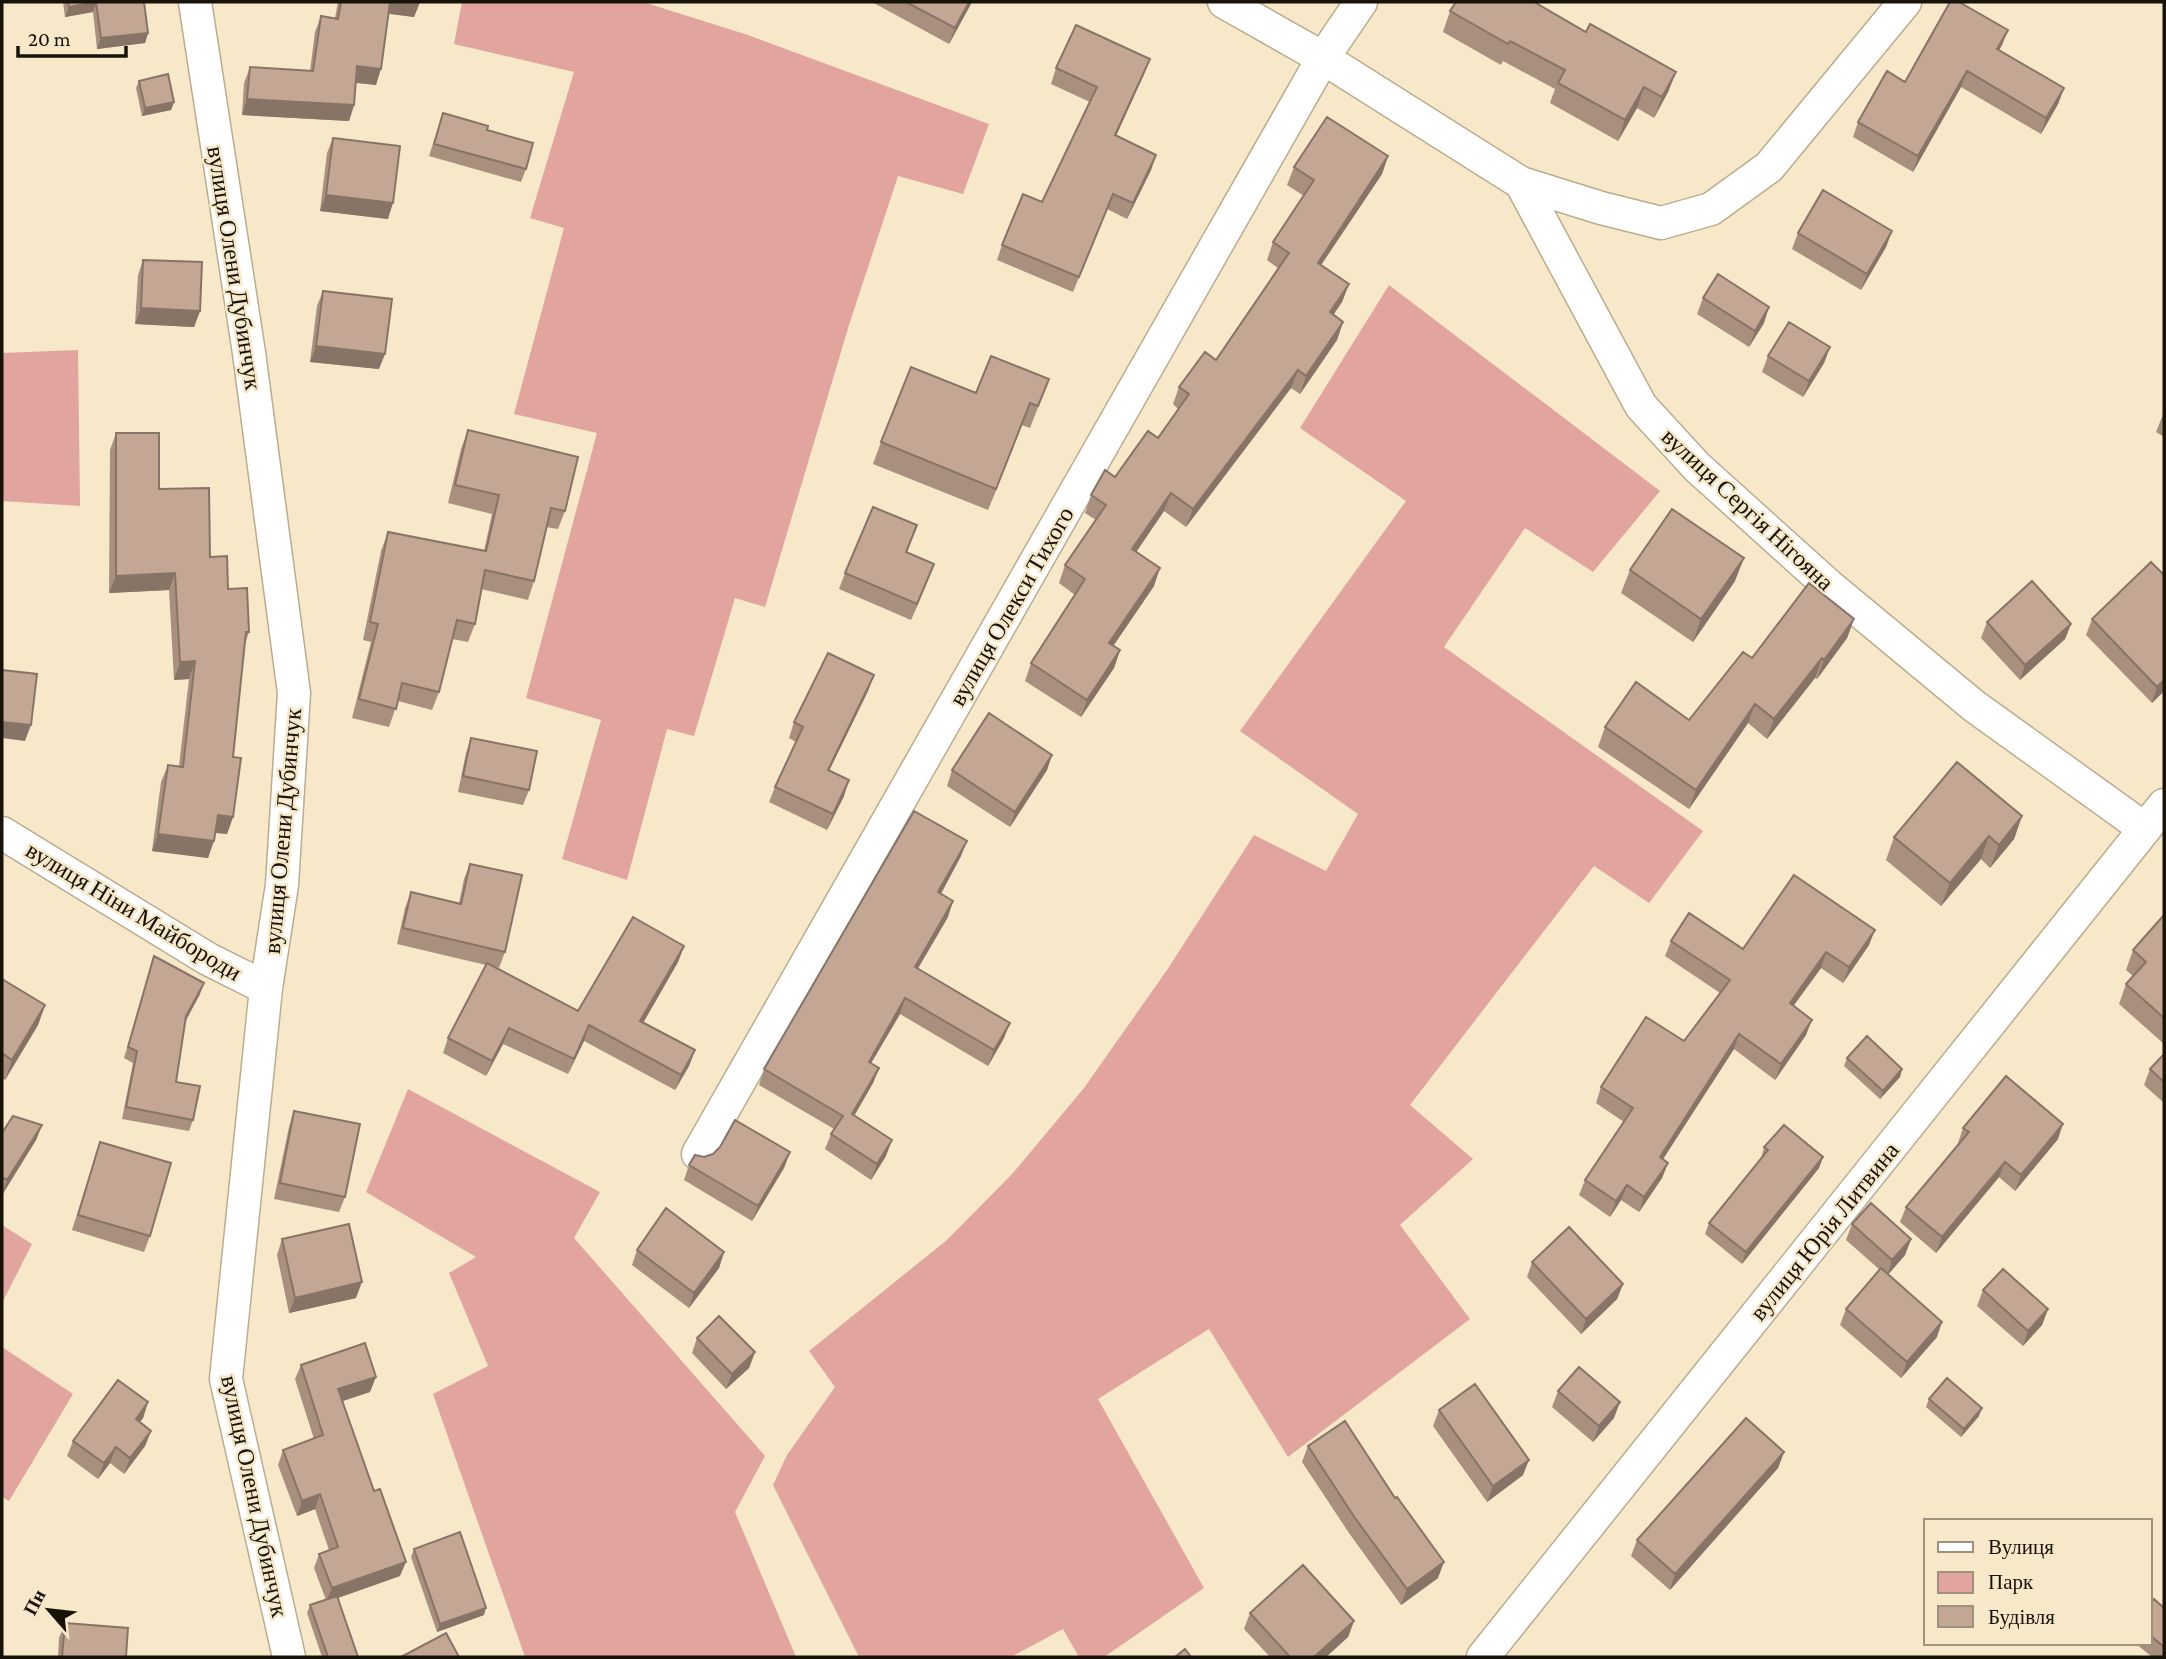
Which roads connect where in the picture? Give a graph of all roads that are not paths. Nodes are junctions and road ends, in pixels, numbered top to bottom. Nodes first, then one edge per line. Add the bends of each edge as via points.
1 (195, 2) edge
2 (1224, 2) edge
3 (1361, 2) edge
4 (1905, 2) edge
5 (1323, 58) junction
6 (1521, 183) junction
7 (2155, 817) edge
8 (2, 833) edge
9 (266, 988) junction
10 (698, 1154) edge
11 (289, 1657) edge
12 (1483, 1657) edge

1 - 9 street, вулиця Олени Дубинчук via 249,353 294,693 282,886
2 - 5 street, вулиця Сергія Нігояна
3 - 5 street
4 - 6 street via 1769,167 1711,209 1661,223
5 - 6 street, вулиця Сергія Нігояна
5 - 10 street, вулиця Олекси Тихого
6 - 7 street, вулиця Сергія Нігояна via 1641,406 1697,467 1828,585 1974,706
7 - 12 street, вулиця Юрія Литвина
8 - 9 street, вулиця Ніни Майбороди via 208,959
9 - 11 street, вулиця Олени Дубинчук via 226,1379

